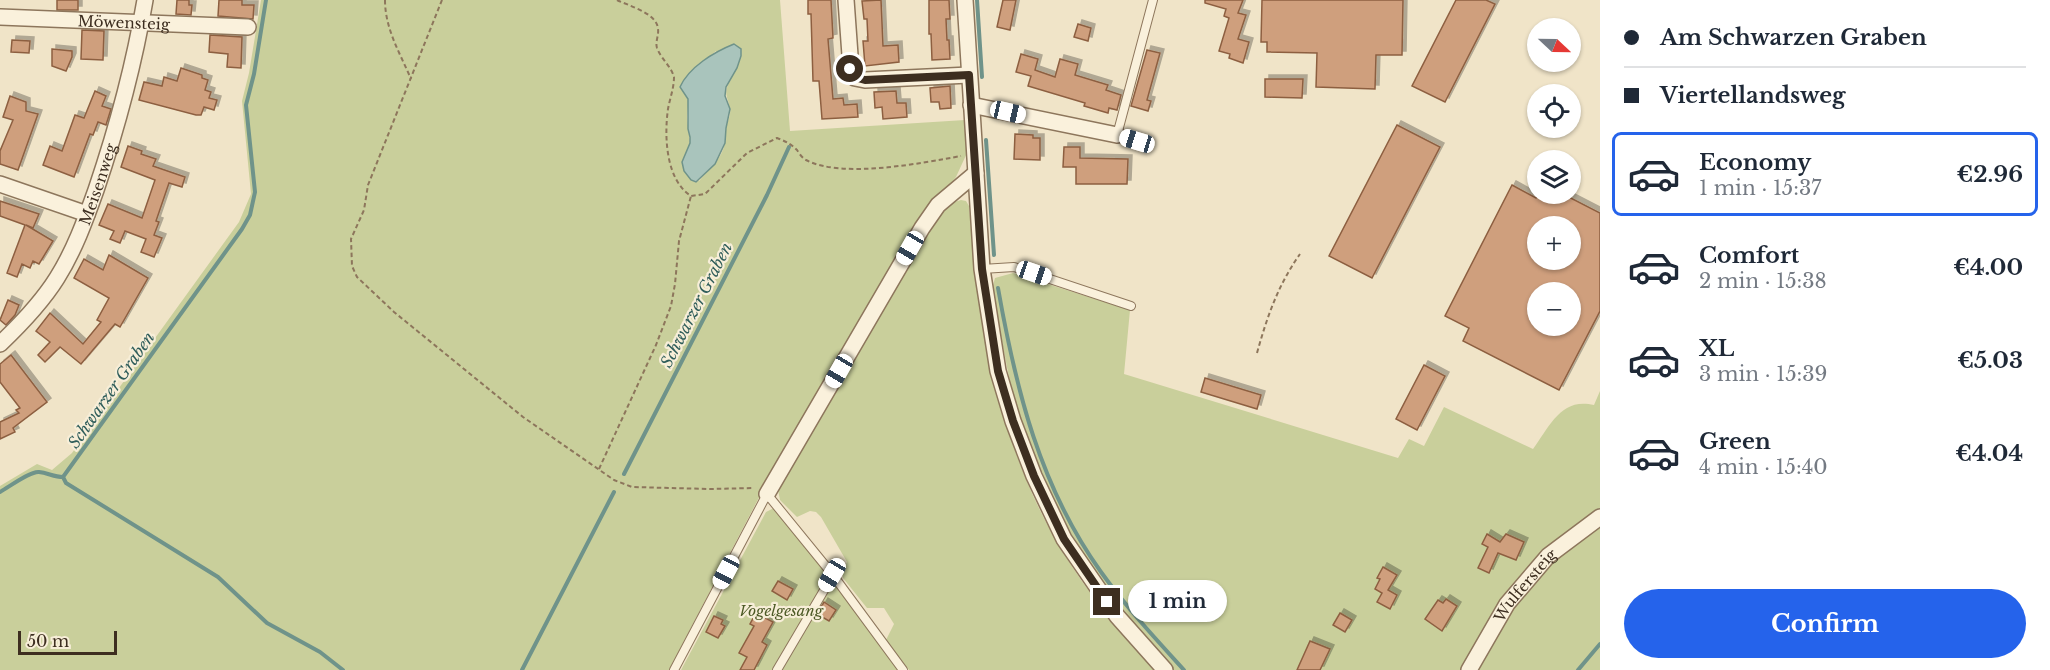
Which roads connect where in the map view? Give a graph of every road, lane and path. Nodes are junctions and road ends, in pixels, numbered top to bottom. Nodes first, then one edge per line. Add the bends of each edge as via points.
1 (145, 0) edge
2 (385, 0) edge
3 (442, 0) edge
4 (617, 0) edge
5 (846, 0) edge
6 (965, 0) edge
7 (1154, 0) edge
8 (0, 16) edge
9 (141, 22) junction
10 (248, 27) dead end
11 (969, 75) junction
12 (411, 80) junction
13 (971, 105) junction
14 (1117, 135) junction
15 (1137, 141) dead end
16 (975, 153) junction
17 (976, 173) junction
18 (0, 184) edge
19 (691, 196) junction
20 (87, 214) junction
21 (1300, 254) dead end
22 (982, 269) junction
23 (1131, 306) dead end
24 (0, 344) edge
25 (1257, 353) dead end
26 (599, 470) junction
27 (767, 494) junction
28 (1600, 517) edge
29 (832, 575) junction
30 (674, 670) edge
31 (777, 670) edge
32 (903, 670) edge
33 (1165, 670) edge
34 (1469, 670) edge

1 - 9 street, Meisenweg
2 - 12 path via 385,17
3 - 12 path
4 - 19 path via 646,13 658,28 657,48 674,77 666,129 672,170 678,185
5 - 11 street via 850,69 855,78
6 - 11 street
7 - 14 lane
8 - 9 street, Möwensteig
9 - 10 street, Möwensteig
9 - 20 street, Meisenweg via 114,133
11 - 13 street
12 - 26 path via 368,185 364,210 351,239 350,253 357,277 523,417
13 - 14 street
13 - 16 street
14 - 15 lane
16 - 17 street
16 - 19 path via 907,167 835,169 804,160 795,148 777,138 747,153 705,194
17 - 22 street
17 - 27 street via 938,205 922,228
18 - 20 street
19 - 26 path via 679,241 671,306
20 - 24 street, Meisenweg via 57,279
21 - 25 path via 1276,294
22 - 23 lane via 1014,267
22 - 33 street via 998,371 1034,476 1064,539 1087,575
26 - 27 path via 632,487 759,488
27 - 29 lane
27 - 30 lane
28 - 34 street, Wulfersteig via 1548,556 1507,604
29 - 31 lane
29 - 32 lane

